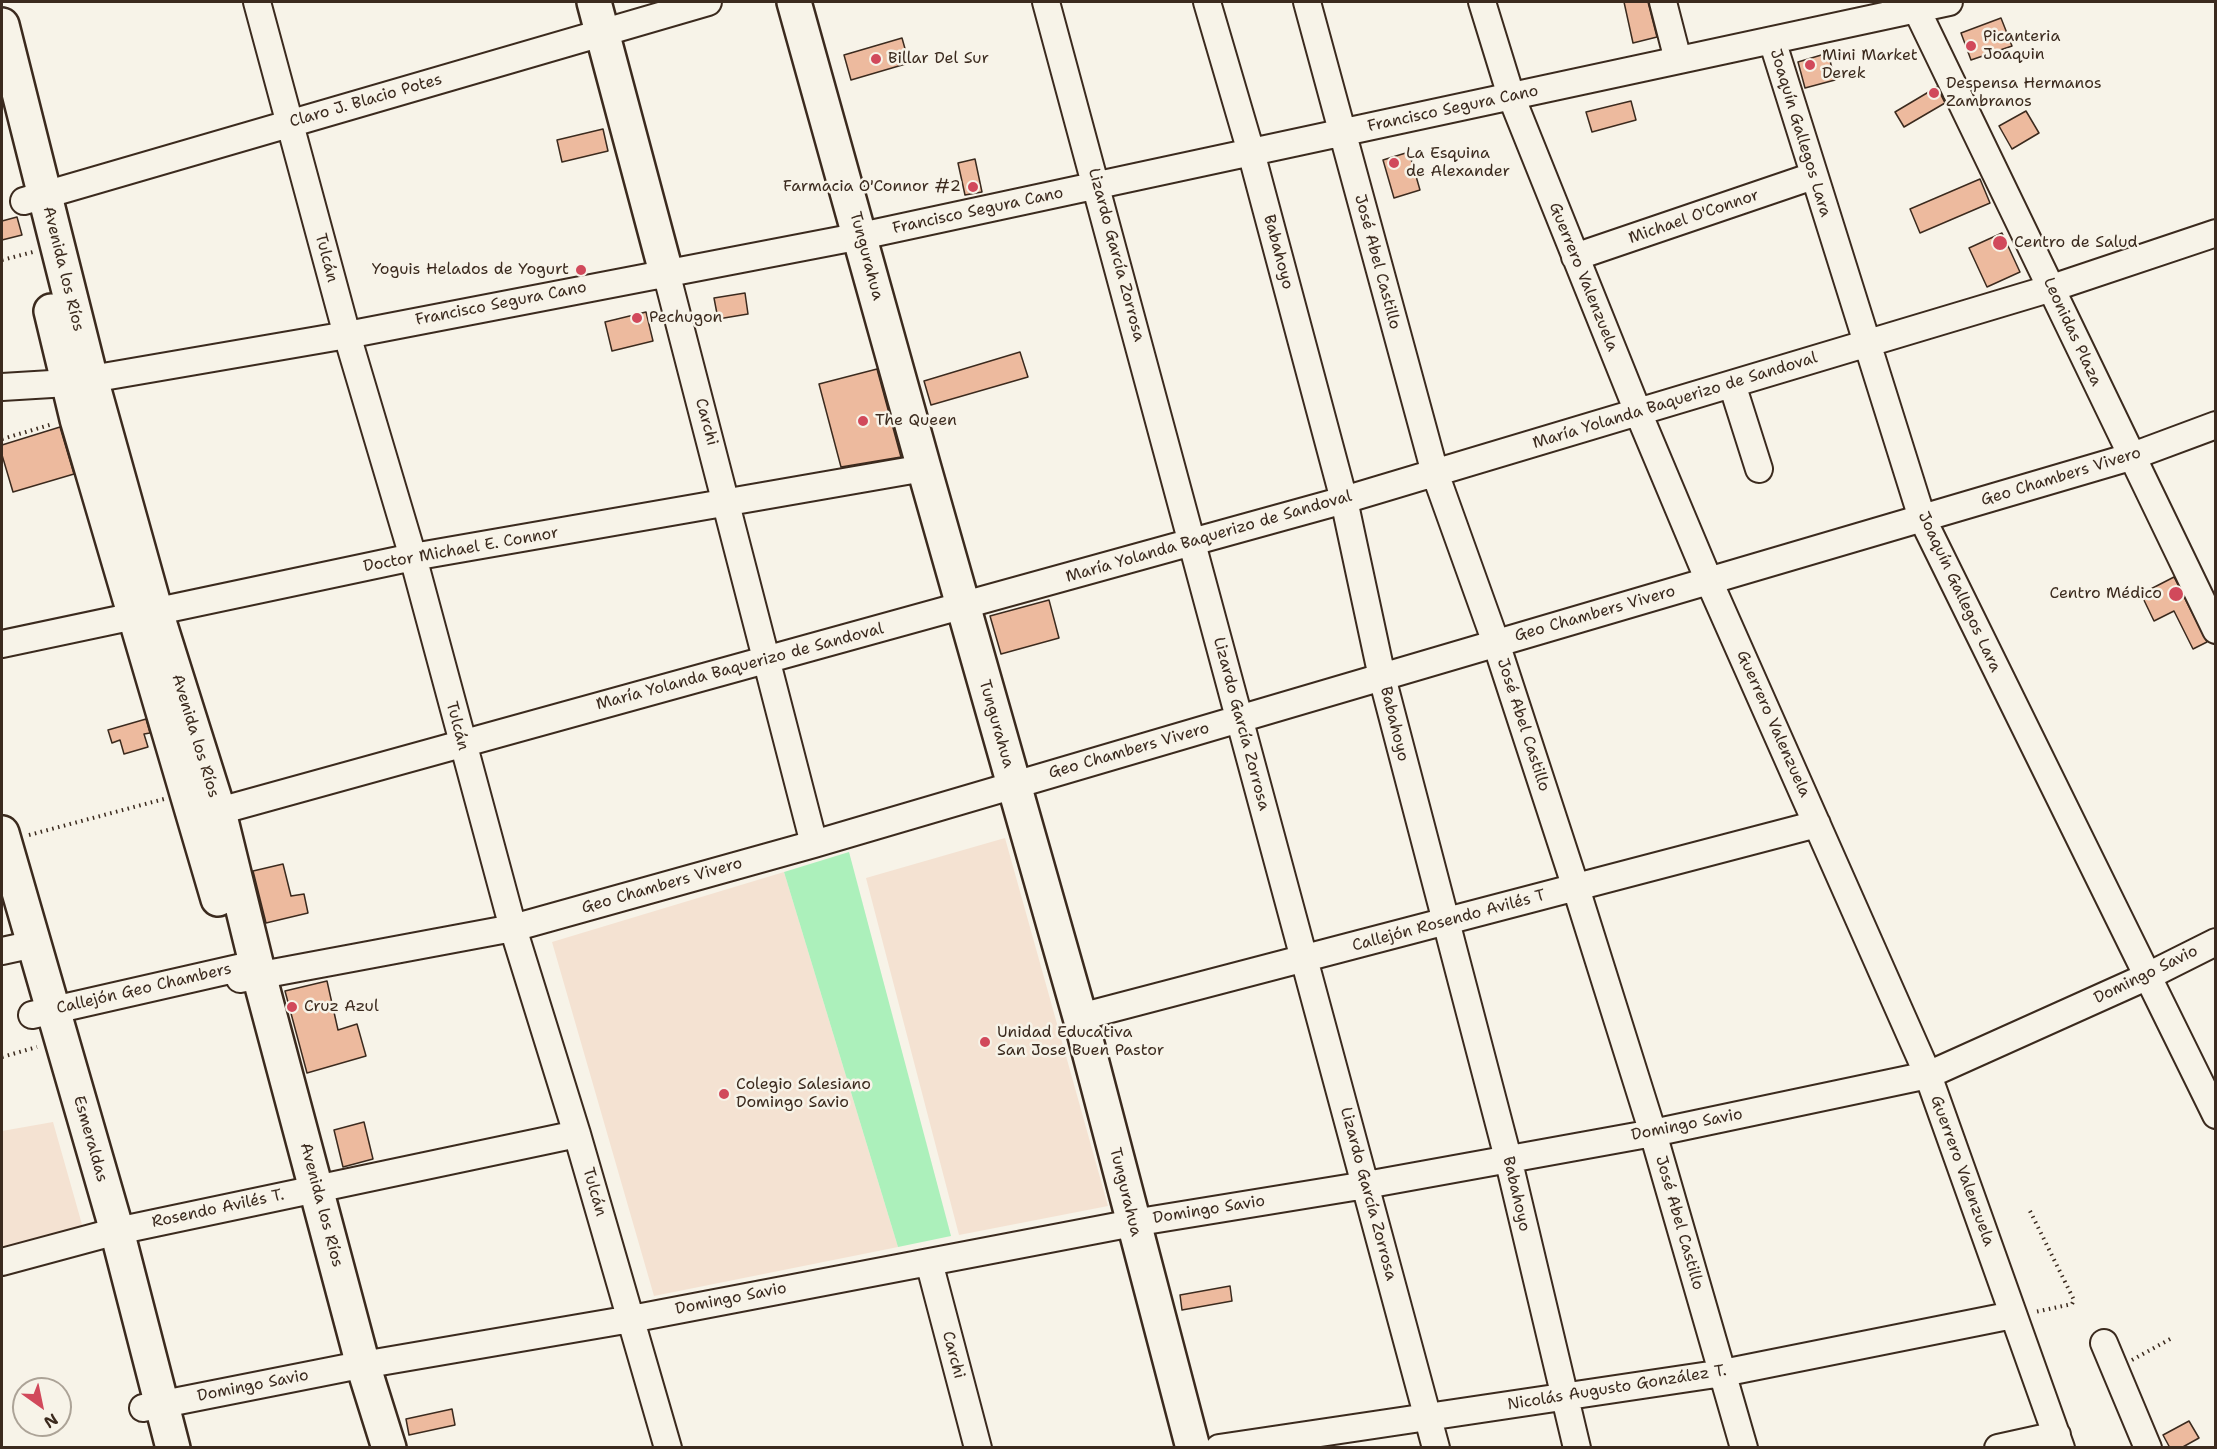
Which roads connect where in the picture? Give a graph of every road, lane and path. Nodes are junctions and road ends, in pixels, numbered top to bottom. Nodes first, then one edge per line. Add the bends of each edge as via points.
1 (257, 2) edge
2 (708, 2) edge
3 (794, 2) edge
4 (1046, 2) edge
5 (1207, 2) edge
6 (1307, 2) edge
7 (1482, 2) edge
8 (1663, 2) edge
9 (1949, 2) edge
10 (1915, 5) edge
11 (598, 17) edge
12 (2, 25) edge
13 (1772, 40) junction
14 (1678, 60) junction
15 (1511, 96) junction
16 (2, 111) edge
17 (289, 124) junction
18 (1341, 133) junction
19 (1251, 152) junction
20 (1813, 176) junction
21 (1098, 185) junction
22 (34, 198) junction
23 (2216, 233) edge
24 (861, 236) junction
25 (37, 250) junction
26 (1575, 257) junction
27 (2, 260) edge
28 (666, 272) junction
29 (2052, 288) junction
30 (347, 335) junction
31 (1866, 344) junction
32 (80, 381) junction
33 (1732, 384) junction
34 (2, 387) edge
35 (1638, 412) junction
36 (77, 419) junction
37 (2216, 425) edge
38 (2, 439) edge
39 (2130, 457) junction
40 (924, 468) junction
41 (1759, 469) dead end
42 (1435, 473) junction
43 (1344, 500) junction
44 (727, 503) junction
45 (1922, 518) junction
46 (1191, 543) junction
47 (413, 557) junction
48 (1708, 581) junction
49 (963, 606) junction
50 (144, 614) junction
51 (2216, 630) edge
52 (1496, 643) junction
53 (2, 644) edge
54 (765, 660) junction
55 (1382, 677) junction
56 (1240, 719) junction
57 (462, 744) junction
58 (1013, 785) junction
59 (200, 808) junction
60 (1817, 824) junction
61 (3, 837) edge
62 (814, 844) junction
63 (1576, 888) junction
64 (2, 910) edge
65 (1445, 922) junction
66 (513, 928) junction
67 (2216, 942) edge
68 (16, 948) edge
69 (1305, 958) junction
70 (248, 972) junction
71 (2146, 977) junction
72 (42, 1012) junction
73 (1080, 1017) junction
74 (41, 1046) junction
75 (2, 1057) edge
76 (1928, 1075) junction
77 (2216, 1115) edge
78 (1653, 1133) junction
79 (577, 1134) junction
80 (1508, 1158) junction
81 (1366, 1185) junction
82 (308, 1189) junction
83 (2030, 1211) dead end
84 (1133, 1223) junction
85 (107, 1233) junction
86 (2, 1262) edge
87 (928, 1262) junction
88 (2014, 1316) junction
89 (631, 1319) junction
90 (2174, 1337) dead end
91 (2104, 1343) dead end
92 (354, 1367) junction
93 (2116, 1370) junction
94 (1723, 1373) junction
95 (1564, 1397) junction
96 (152, 1406) junction
97 (1427, 1416) junction
98 (2059, 1441) edge
99 (153, 1448) edge
100 (173, 1448) edge
101 (369, 1448) edge
102 (388, 1448) edge
103 (668, 1448) edge
104 (978, 1448) edge
105 (1193, 1448) edge
106 (1219, 1448) edge
107 (1436, 1448) edge
108 (1577, 1448) edge
109 (1744, 1448) edge
110 (1998, 1448) edge
111 (2148, 1448) edge

1 - 17 street, Tulcán
2 - 11 street, Claro J. Blacio Potes
3 - 24 main road, Tungurahua
4 - 21 street, Lizardo García Zorrosa
5 - 19 street, Babahoyo
6 - 18 street, José Abel Castillo
7 - 15 street, Guerrero Valenzuela
8 - 14 street
9 - 10 street, Francisco Segura Cano
10 - 13 street, Francisco Segura Cano
10 - 29 street, Leonidas Plaza
11 - 17 street, Claro J. Blacio Potes
11 - 28 main road, Carchi
12 - 22 main road, Avenida los Ríos
13 - 14 street, Francisco Segura Cano
13 - 20 street, Joaquín Gallegos Lara
14 - 15 street, Francisco Segura Cano
15 - 18 street, Francisco Segura Cano
15 - 26 street, Guerrero Valenzuela
16 - 22 main road, Avenida los Ríos
17 - 22 street, Claro J. Blacio Potes
17 - 30 street, Tulcán
18 - 19 street, Francisco Segura Cano
18 - 42 street, José Abel Castillo
19 - 21 street, Francisco Segura Cano
19 - 43 street, Babahoyo
20 - 26 street, Michael O'Connor
20 - 31 street, Joaquín Gallegos Lara
21 - 24 street, Francisco Segura Cano
21 - 46 street, Lizardo García Zorrosa
22 - 25 main road, Avenida los Ríos
22 - 32 main road, Avenida los Ríos
23 - 29 street, María Yolanda Baquerizo de Sandoval
24 - 28 street, Francisco Segura Cano
24 - 40 main road, Tungurahua
25 - 27 path
25 - 32 main road, Avenida los Ríos
26 - 35 street, Guerrero Valenzuela
28 - 30 street, Francisco Segura Cano
28 - 44 street, Carchi
29 - 31 street, María Yolanda Baquerizo de Sandoval
29 - 39 street, Leonidas Plaza
30 - 32 street, Francisco Segura Cano
30 - 47 street, Tulcán
31 - 33 street, María Yolanda Baquerizo de Sandoval
31 - 45 street, Joaquín Gallegos Lara
32 - 34 street, Francisco Segura Cano
32 - 36 main road, Avenida los Ríos
32 - 50 main road, Avenida los Ríos
33 - 35 street, María Yolanda Baquerizo de Sandoval
33 - 41 street
35 - 42 street, María Yolanda Baquerizo de Sandoval
35 - 48 street, Guerrero Valenzuela
36 - 38 path
36 - 50 main road, Avenida los Ríos
37 - 39 street, Geo Chambers Vivero
39 - 45 street, Geo Chambers Vivero
39 - 51 street, Leonidas Plaza
40 - 44 street, Doctor Michael E. Connor
40 - 49 main road, Tungurahua
42 - 43 street, María Yolanda Baquerizo de Sandoval
42 - 52 street, José Abel Castillo
43 - 46 street, María Yolanda Baquerizo de Sandoval
43 - 55 street, Babahoyo
44 - 47 street, Doctor Michael E. Connor
44 - 54 street, Carchi
45 - 48 street, Geo Chambers Vivero
45 - 71 street, Joaquín Gallegos Lara
46 - 49 street, María Yolanda Baquerizo de Sandoval
46 - 56 street, Lizardo García Zorrosa
47 - 50 street, Doctor Michael E. Connor
47 - 57 street, Tulcán
48 - 52 street, Geo Chambers Vivero
48 - 60 street, Guerrero Valenzuela
49 - 54 street, María Yolanda Baquerizo de Sandoval
49 - 58 main road, Tungurahua
50 - 53 street, Doctor Michael E. Connor
50 - 59 main road, Avenida los Ríos
52 - 55 street, Geo Chambers Vivero
52 - 63 street, José Abel Castillo
54 - 57 street, María Yolanda Baquerizo de Sandoval
54 - 62 street, Carchi
55 - 56 street, Geo Chambers Vivero
55 - 65 street, Babahoyo
56 - 58 street, Geo Chambers Vivero
56 - 69 street, Lizardo García Zorrosa
57 - 59 street, María Yolanda Baquerizo de Sandoval
57 - 66 street, Tulcán
58 - 62 street, Geo Chambers Vivero
58 - 73 main road, Tungurahua
59 - 61 path
59 - 70 main road, Avenida los Ríos
60 - 63 street, Callejón Rosendo Avilés T
60 - 76 street, Guerrero Valenzuela
61 - 68 main road, Esmeraldas
62 - 66 street, Geo Chambers Vivero
63 - 65 street, Callejón Rosendo Avilés T
63 - 78 street, José Abel Castillo
64 - 68 main road, Esmeraldas
65 - 69 street, Callejón Rosendo Avilés T
65 - 80 street, Babahoyo
66 - 70 street, Geo Chambers Vivero
66 - 79 street, Tulcán
67 - 71 street, Domingo Savio
68 - 72 main road, Esmeraldas
69 - 73 street, Callejón Rosendo Avilés T
69 - 81 street, Lizardo García Zorrosa
70 - 72 street, Callejón Geo Chambers
70 - 82 main road, Avenida los Ríos
71 - 76 street, Domingo Savio
71 - 77 street, Joaquín Gallegos Lara
72 - 74 main road, Esmeraldas
72 - 85 main road, Esmeraldas
73 - 84 main road, Tungurahua
74 - 75 path
74 - 85 main road, Esmeraldas
76 - 78 street, Domingo Savio
76 - 88 street, Guerrero Valenzuela
78 - 80 street, Domingo Savio
78 - 94 street, José Abel Castillo
79 - 82 street, Rosendo Avilés T.
79 - 89 street, Tulcán
80 - 81 street, Domingo Savio
80 - 95 street, Babahoyo
81 - 84 street, Domingo Savio
81 - 97 street, Lizardo García Zorrosa
82 - 85 street, Rosendo Avilés T.
82 - 92 main road, Avenida los Ríos
83 - 88 path via 2074,1300 2072,1304
84 - 87 street, Domingo Savio
84 - 105 main road, Tungurahua
85 - 86 street, Rosendo Avilés T.
85 - 96 main road, Esmeraldas
87 - 89 street, Domingo Savio
87 - 104 street, Carchi
88 - 94 street, Nicolás Augusto González T.
88 - 98 street, Guerrero Valenzuela
89 - 92 street, Domingo Savio
89 - 103 street, Tulcán
90 - 93 path
91 - 93 street
92 - 96 street, Domingo Savio
92 - 101 main road, Avenida los Ríos
92 - 102 main road, Avenida los Ríos
93 - 111 street
94 - 95 street, Nicolás Augusto González T.
94 - 109 street, José Abel Castillo
95 - 97 street, Nicolás Augusto González T.
95 - 108 street, Babahoyo
96 - 99 main road, Esmeraldas
96 - 100 main road, Esmeraldas
97 - 106 street, Nicolás Augusto González T.
97 - 107 street, Lizardo García Zorrosa
98 - 110 street

